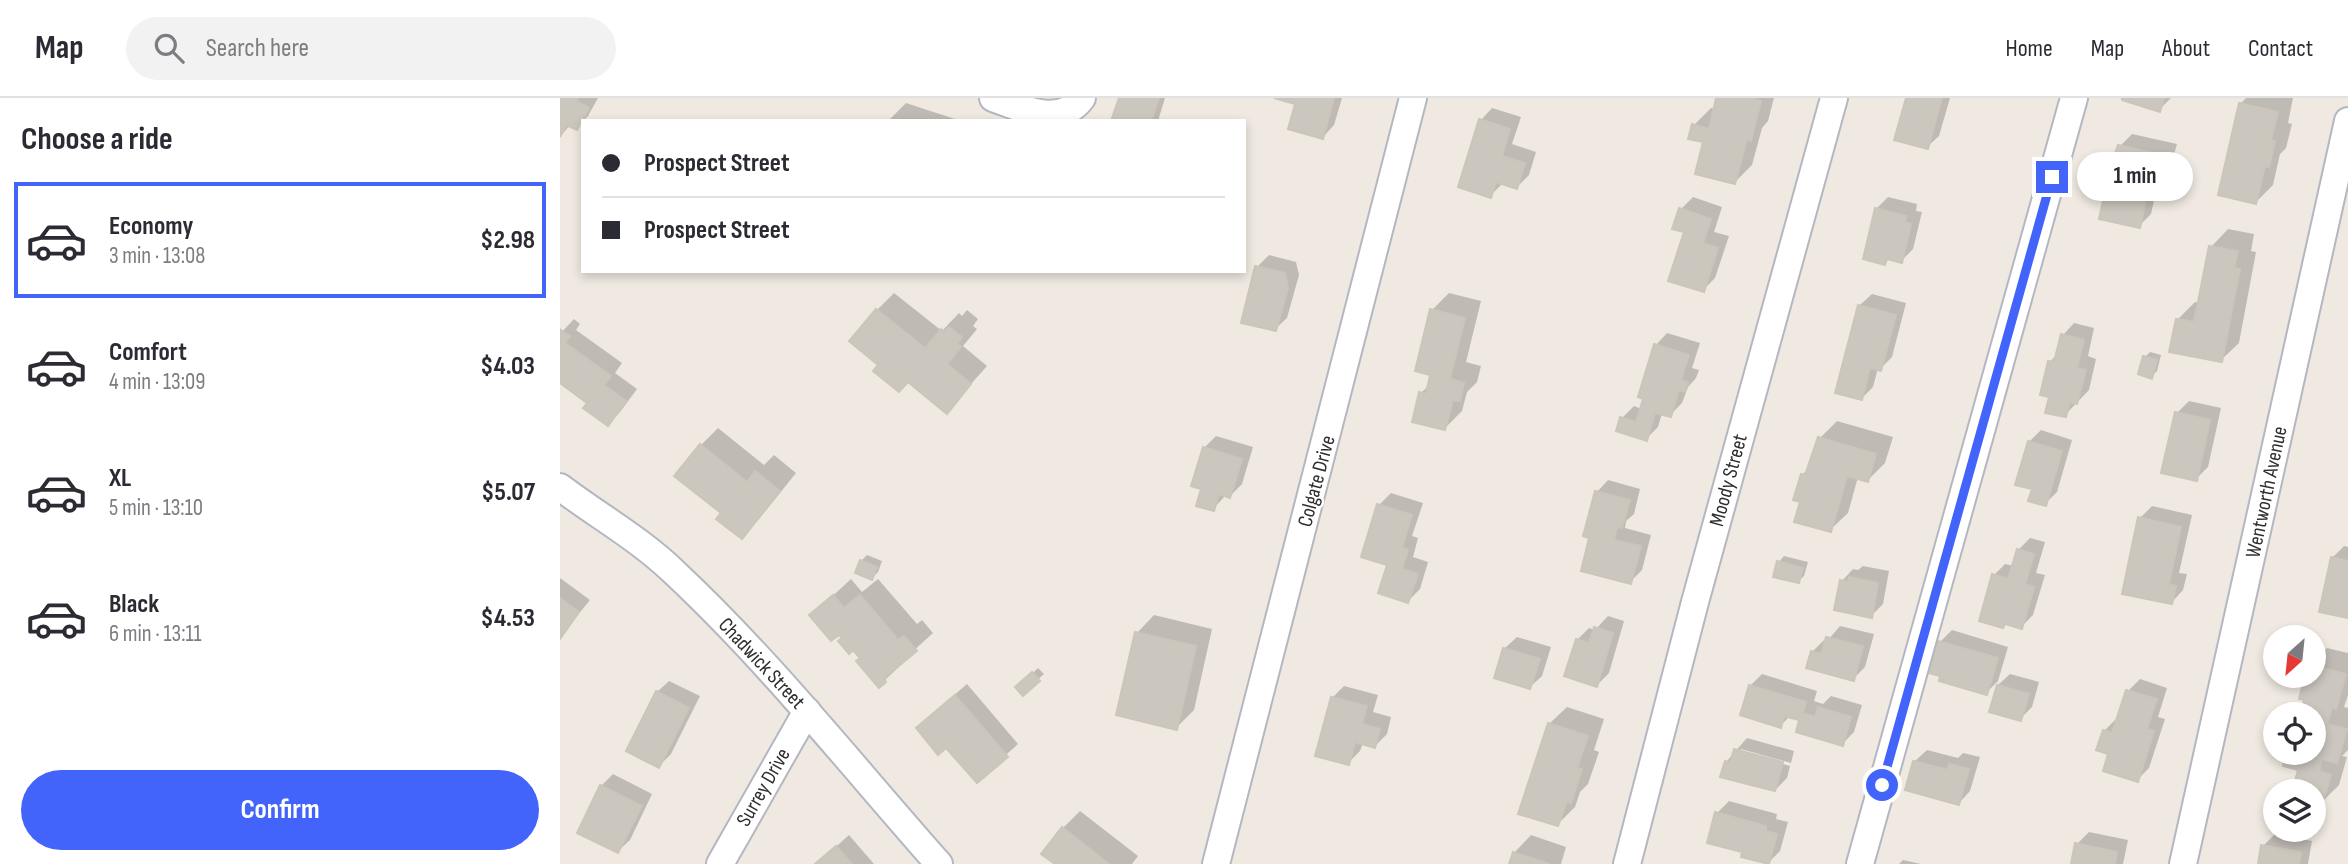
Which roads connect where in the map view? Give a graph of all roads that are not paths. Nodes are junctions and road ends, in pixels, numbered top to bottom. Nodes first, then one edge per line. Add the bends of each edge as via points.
1 (993, 98) edge
2 (1082, 98) edge
3 (1413, 98) edge
4 (1835, 98) edge
5 (2074, 98) edge
6 (2348, 121) edge
7 (560, 487) edge
8 (807, 711) junction
9 (720, 864) edge
10 (939, 864) edge
11 (1216, 864) edge
12 (1627, 864) edge
13 (1860, 864) edge
14 (2183, 864) edge

1 - 2 street via 1035,112 1058,114
3 - 11 street, Colgate Drive
4 - 12 street, Moody Street
5 - 13 street
6 - 14 street, Wentworth Avenue
7 - 8 street, Chadwick Street via 674,571
8 - 9 street, Surrey Drive
8 - 10 street, Chadwick Street

